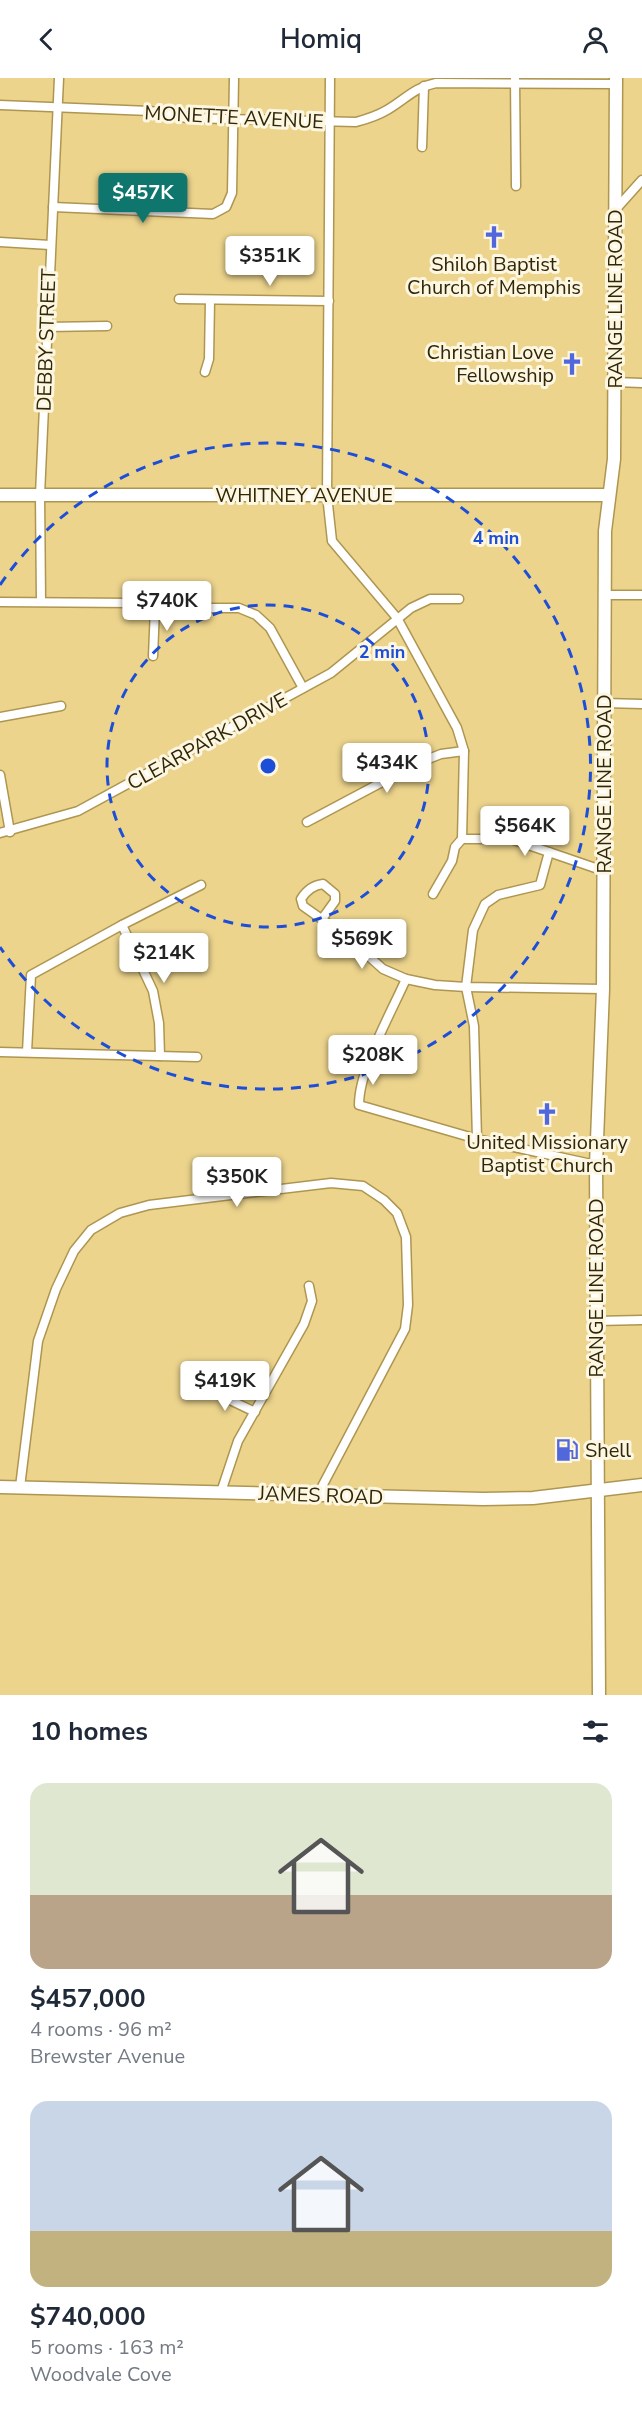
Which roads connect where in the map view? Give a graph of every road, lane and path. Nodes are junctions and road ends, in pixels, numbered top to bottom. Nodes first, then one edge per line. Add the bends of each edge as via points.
1 (59, 78) edge
2 (234, 78) edge
3 (330, 78) edge
4 (515, 81) edge
5 (616, 81) edge
6 (424, 86) junction
7 (0, 105) edge
8 (58, 108) junction
9 (233, 119) junction
10 (329, 123) junction
11 (422, 147) dead end
12 (642, 180) edge
13 (516, 186) dead end
14 (53, 207) junction
15 (616, 209) junction
16 (0, 242) edge
17 (50, 245) junction
18 (179, 299) dead end
19 (210, 300) junction
20 (328, 301) junction
21 (107, 326) dead end
22 (47, 327) junction
23 (204, 372) dead end
24 (615, 382) junction
25 (642, 383) edge
26 (0, 495) edge
27 (40, 495) junction
28 (327, 495) junction
29 (608, 495) junction
30 (604, 595) junction
31 (642, 595) edge
32 (459, 598) dead end
33 (41, 601) junction
34 (0, 602) edge
35 (156, 608) junction
36 (397, 618) junction
37 (153, 656) dead end
38 (303, 688) junction
39 (604, 703) junction
40 (642, 704) edge
41 (61, 706) dead end
42 (0, 717) edge
43 (464, 751) junction
44 (0, 775) edge
45 (307, 822) dead end
46 (10, 832) junction
47 (0, 833) edge
48 (462, 839) junction
49 (549, 852) junction
50 (604, 871) junction
51 (201, 885) dead end
52 (433, 894) dead end
53 (322, 919) dead end
54 (122, 925) junction
55 (406, 979) junction
56 (466, 987) junction
57 (603, 989) junction
58 (0, 1052) edge
59 (27, 1052) junction
60 (160, 1056) junction
61 (196, 1058) dead end
62 (477, 1139) junction
63 (596, 1165) junction
64 (309, 1286) dead end
65 (642, 1320) edge
66 (596, 1321) junction
67 (207, 1389) dead end
68 (255, 1412) junction
69 (642, 1485) edge
70 (0, 1487) edge
71 (20, 1487) junction
72 (597, 1490) junction
73 (221, 1492) junction
74 (317, 1496) junction
75 (599, 1695) edge

1 - 8 street, DEBBY STREET
2 - 9 street
3 - 10 street
4 - 5 street, MONETTE AVENUE
4 - 6 street, MONETTE AVENUE
4 - 13 street
5 - 15 main road, RANGE LINE ROAD
6 - 10 street, MONETTE AVENUE via 374,117
6 - 11 street
7 - 8 street, MONETTE AVENUE
8 - 9 street, MONETTE AVENUE
8 - 14 street, DEBBY STREET
9 - 10 street, MONETTE AVENUE
9 - 14 street via 232,193 226,207 213,214
10 - 20 street
12 - 15 street
14 - 17 street, DEBBY STREET
15 - 24 main road, RANGE LINE ROAD
16 - 17 street
17 - 22 street, DEBBY STREET
18 - 19 street
19 - 20 street
19 - 23 street
20 - 28 street
21 - 22 street
22 - 27 street, DEBBY STREET
24 - 25 street
24 - 29 main road, RANGE LINE ROAD via 614,459
26 - 27 main road, WHITNEY AVENUE
27 - 28 main road, WHITNEY AVENUE
27 - 33 street, DEBBY STREET
28 - 29 main road, WHITNEY AVENUE
28 - 36 street via 332,541
29 - 30 main road, RANGE LINE ROAD
30 - 31 street
30 - 39 main road, RANGE LINE ROAD
32 - 36 street, CLEARPARK DRIVE via 430,598
33 - 34 street
33 - 35 street via 135,603
35 - 37 street
35 - 38 street via 239,608 256,615 270,628
36 - 38 street, CLEARPARK DRIVE via 332,673
36 - 43 street via 457,728
38 - 46 street, CLEARPARK DRIVE via 78,811
39 - 40 street
39 - 50 main road, RANGE LINE ROAD
41 - 42 street
43 - 45 street via 418,763
43 - 48 street
44 - 46 street
46 - 47 street, CLEARPARK DRIVE
48 - 49 street via 511,839
48 - 52 street
49 - 50 street
49 - 56 street via 540,885 498,895 485,904 473,930
50 - 57 main road, RANGE LINE ROAD
51 - 54 street
53 - 55 street via 383,969
54 - 59 street via 32,975
54 - 60 street via 153,991
55 - 56 street
55 - 62 street via 360,1084 358,1105
56 - 57 street
56 - 62 street via 474,1026
57 - 63 main road, RANGE LINE ROAD
58 - 59 street
59 - 60 street
60 - 61 street
62 - 63 street
63 - 66 main road, RANGE LINE ROAD
64 - 68 street via 312,1301 304,1324
65 - 66 street
66 - 72 main road, RANGE LINE ROAD
67 - 68 street
68 - 73 street via 238,1441
69 - 72 main road, JAMES ROAD
70 - 71 main road, JAMES ROAD
71 - 73 main road, JAMES ROAD
71 - 74 street via 38,1341 60,1279 74,1251 91,1230 120,1213 149,1205 331,1183 363,1186 397,1213 406,1237 405,1329
72 - 74 main road, JAMES ROAD via 511,1499
72 - 75 main road, RANGE LINE ROAD
73 - 74 main road, JAMES ROAD

